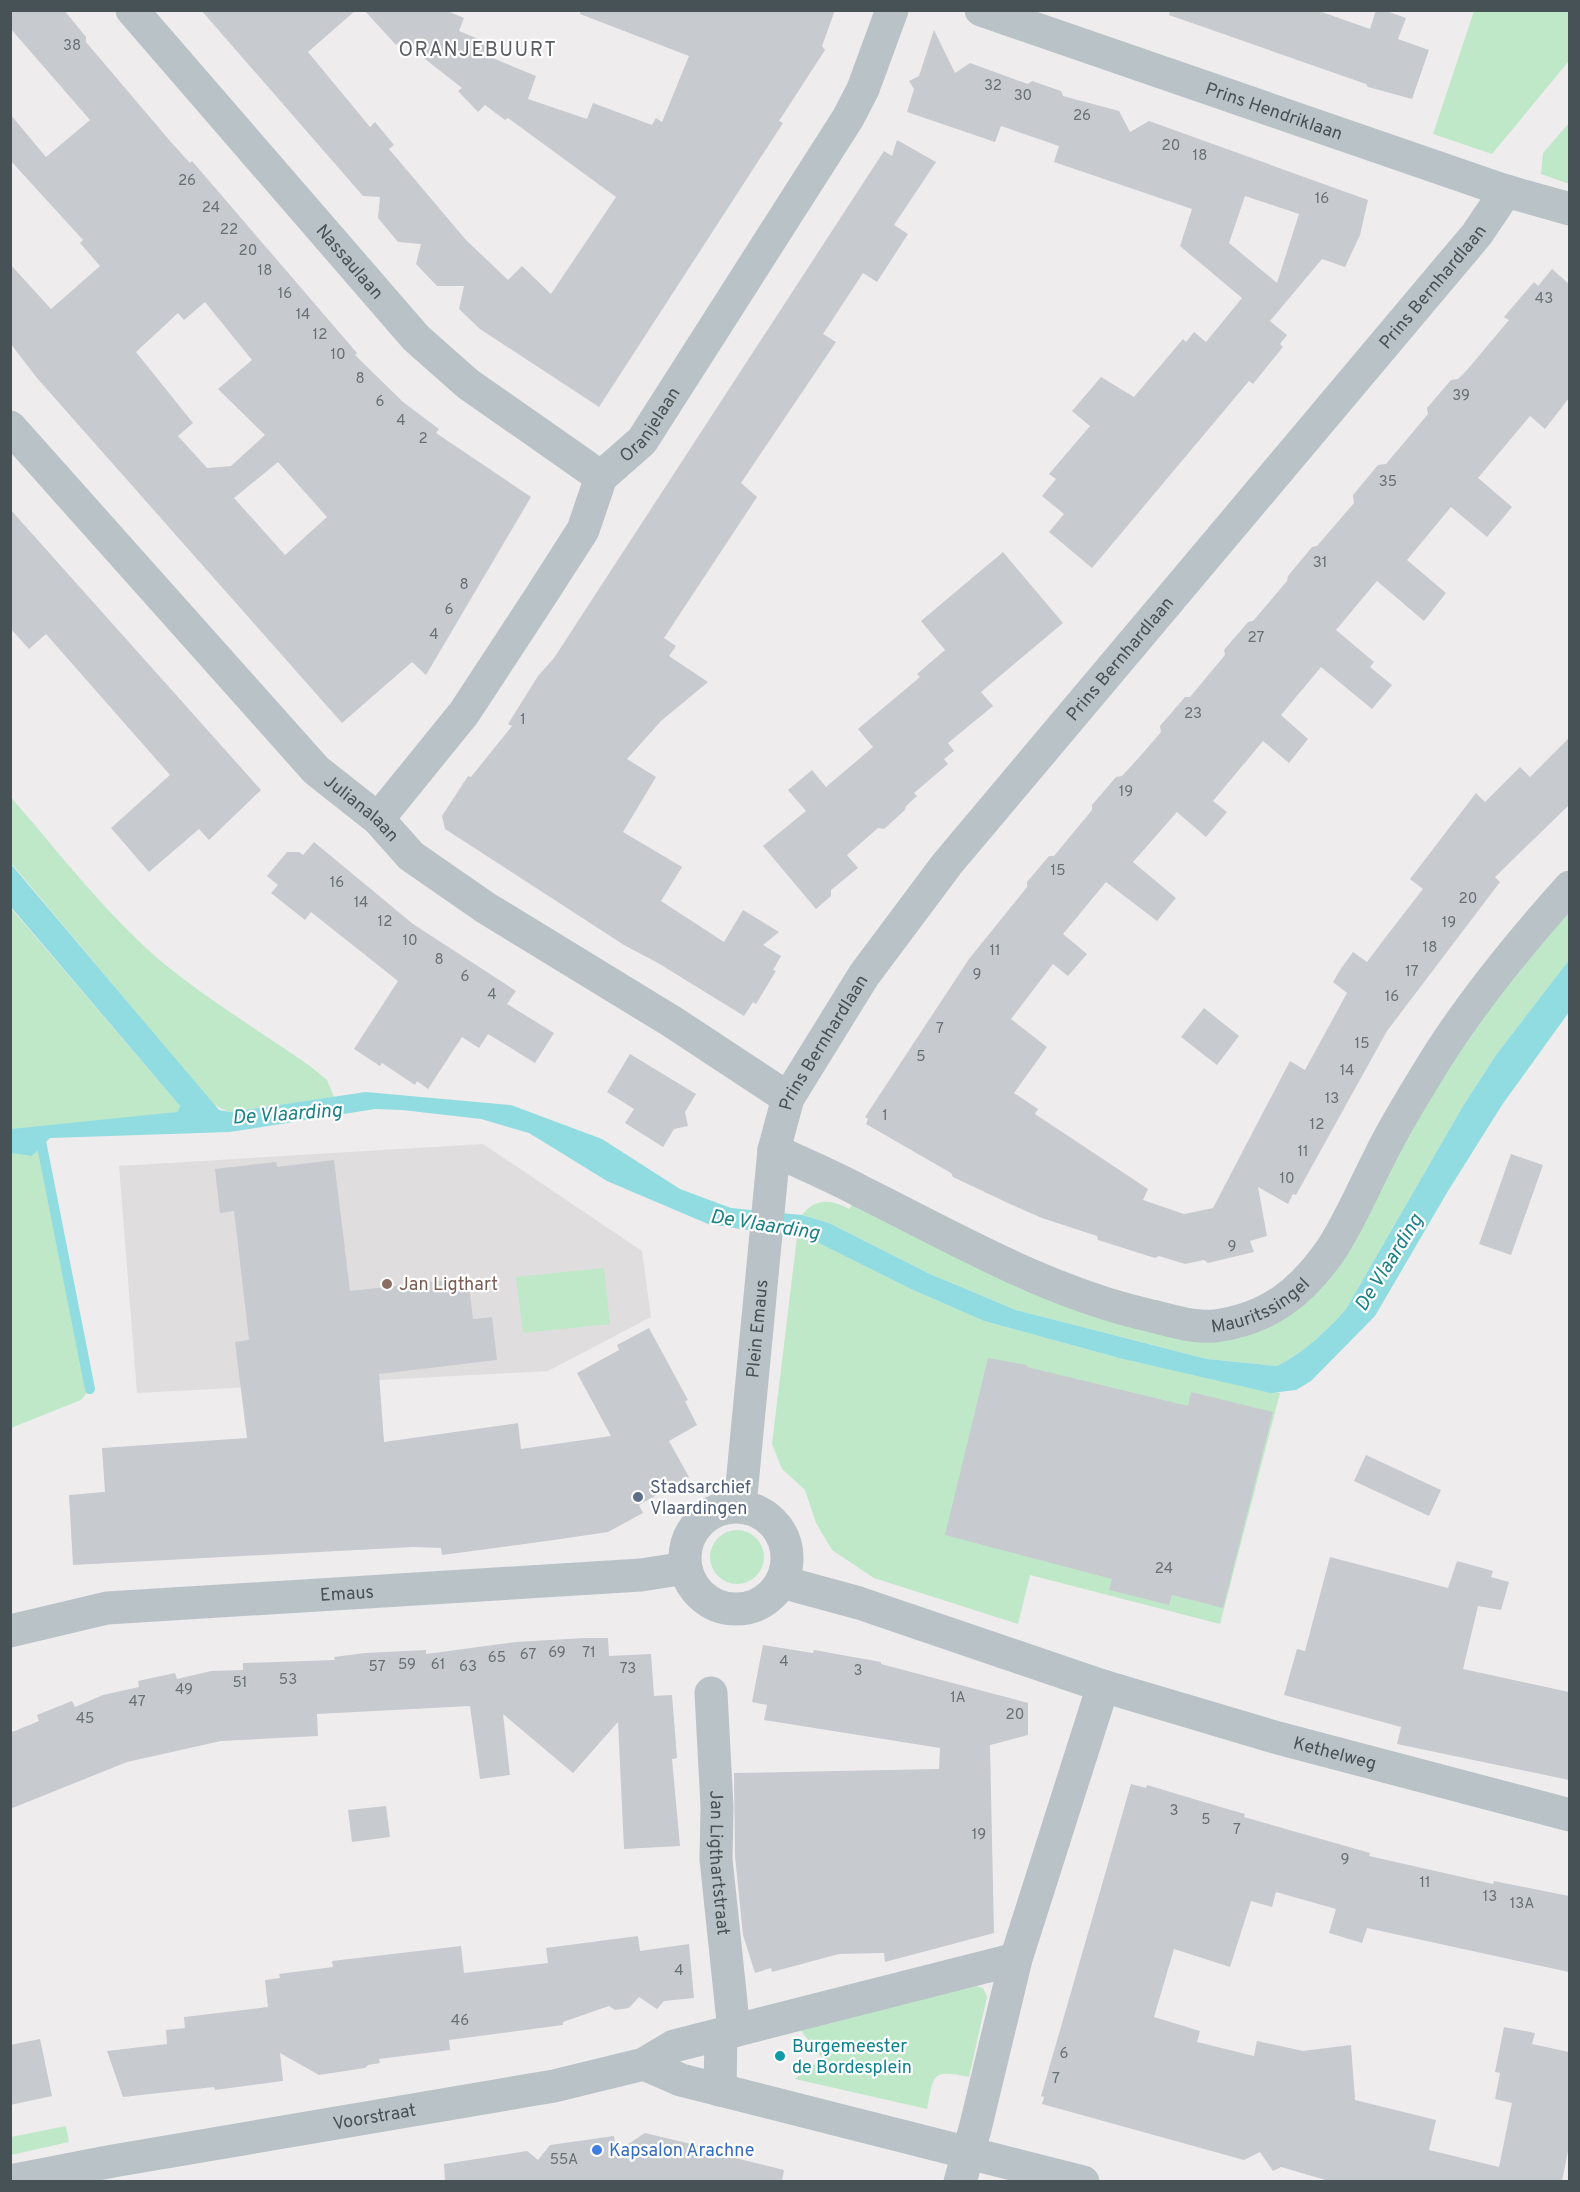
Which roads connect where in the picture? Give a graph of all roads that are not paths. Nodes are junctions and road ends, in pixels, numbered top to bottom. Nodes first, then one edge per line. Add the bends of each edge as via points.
1 (132, 10) edge
2 (892, 10) edge
3 (981, 10) edge
4 (1506, 191) junction
5 (1569, 209) edge
6 (10, 427) edge
7 (601, 477) junction
8 (378, 819) junction
9 (1569, 888) edge
10 (788, 1098) junction
11 (774, 1150) junction
12 (740, 1506) junction
13 (686, 1568) junction
14 (782, 1582) junction
15 (10, 1631) edge
16 (1103, 1686) junction
17 (711, 1694) dead end
18 (1569, 1815) edge
19 (1016, 1959) junction
20 (727, 2033) junction
21 (644, 2064) junction
22 (720, 2090) junction
23 (964, 2168) edge
24 (10, 2181) edge
25 (1083, 2181) edge

1 - 7 street, Nassaulaan via 416,338 468,384
2 - 7 street, Oranjelaan via 863,89 831,147 642,441
3 - 4 street, Prins Hendriklaan
4 - 5 street, Prins Hendriklaan
4 - 10 street, Prins Bernhardlaan via 1477,234 947,864 864,975
6 - 8 street, Julianalaan via 316,770
7 - 8 street, Oranjelaan via 583,530 540,597 464,713
8 - 10 street, Julianalaan via 411,855 486,908
9 - 11 street, Mauritssingel via 1503,964 1427,1073 1332,1249 1280,1305 1249,1318 1213,1326 1118,1309 950,1238
10 - 11 street, Prins Bernhardlaan
11 - 12 street, Plein Emaus
12 - 13 street via 709,1513 697,1524 684,1553
12 - 14 street via 764,1514 781,1533 788,1557
13 - 14 street via 699,1593 724,1608 757,1605
13 - 15 street, Emaus via 642,1575 107,1608
14 - 16 street via 859,1603
16 - 18 street, Kethelweg via 1278,1738
16 - 19 street
17 - 20 street, Jan Ligthartstraat
19 - 20 street
19 - 23 street
20 - 21 street, Voorstraat via 674,2046
20 - 22 street
21 - 22 street via 681,2080
21 - 24 street, Voorstraat via 554,2086
22 - 23 street
23 - 25 street

